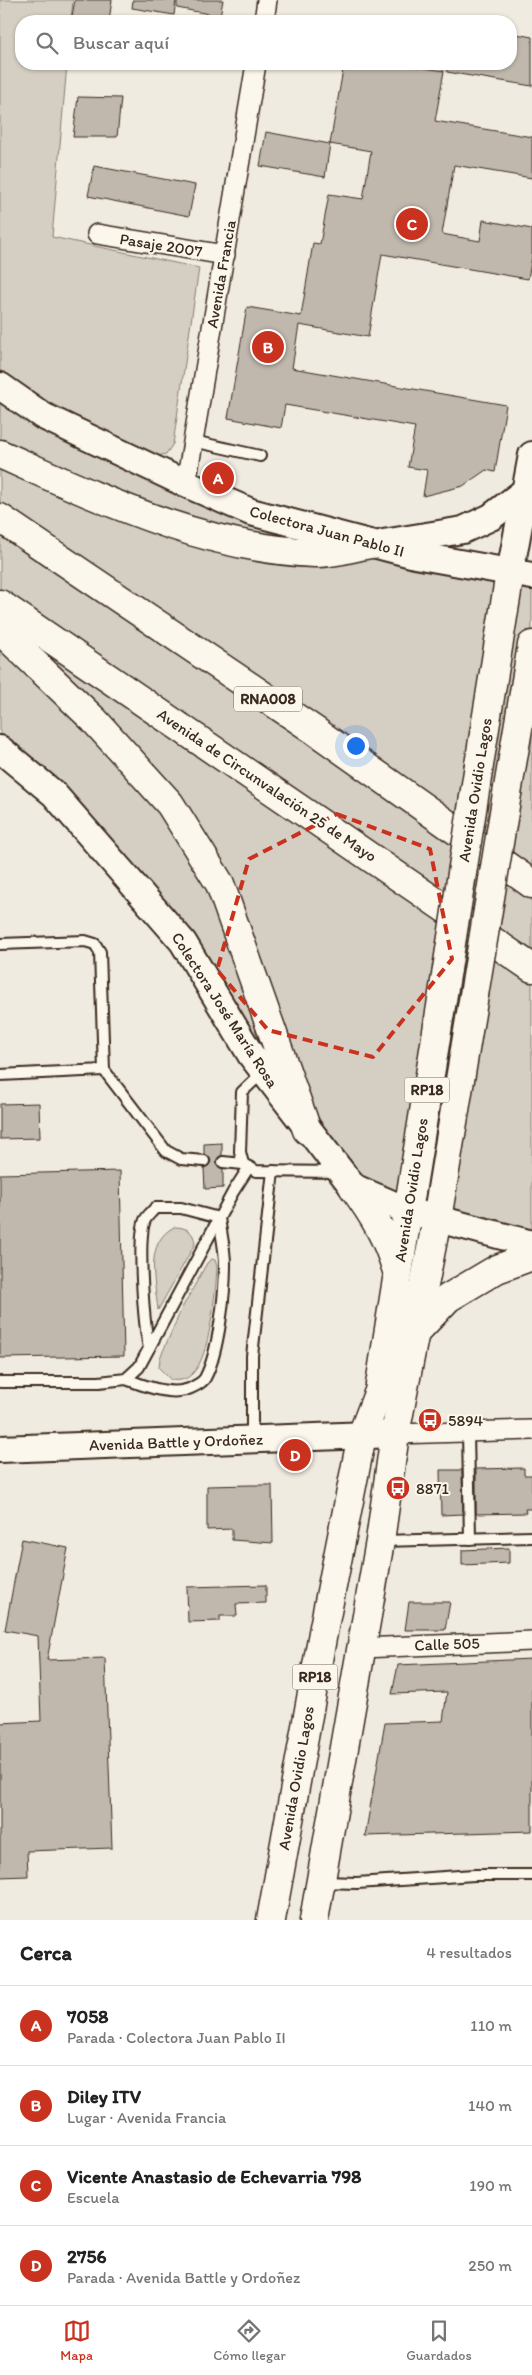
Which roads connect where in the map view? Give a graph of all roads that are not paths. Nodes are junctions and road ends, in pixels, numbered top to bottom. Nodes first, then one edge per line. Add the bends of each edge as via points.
1 (267, 0) edge
2 (265, 15) edge
3 (255, 70) edge
4 (97, 234) dead end
5 (224, 255) junction
6 (0, 386) edge
7 (193, 441) junction
8 (0, 454) edge
9 (532, 455) edge
10 (260, 456) dead end
11 (186, 484) junction
12 (525, 491) junction
13 (0, 518) edge
14 (371, 544) junction
15 (521, 574) edge
16 (0, 604) edge
17 (0, 630) edge
18 (532, 644) edge
19 (0, 749) edge
20 (532, 884) edge
21 (0, 944) edge
22 (532, 968) edge
23 (104, 1070) junction
24 (264, 1072) junction
25 (0, 1075) edge
26 (307, 1130) junction
27 (204, 1161) dead end
28 (223, 1162) dead end
29 (246, 1165) junction
30 (273, 1171) junction
31 (347, 1179) junction
32 (408, 1211) junction
33 (219, 1218) junction
34 (437, 1219) junction
35 (532, 1244) edge
36 (532, 1256) edge
37 (398, 1274) junction
38 (413, 1335) junction
39 (149, 1348) junction
40 (126, 1379) junction
41 (0, 1382) edge
42 (532, 1430) edge
43 (468, 1432) junction
44 (395, 1434) junction
45 (362, 1435) junction
46 (252, 1440) junction
47 (0, 1449) edge
48 (532, 1537) edge
49 (470, 1539) junction
50 (380, 1541) junction
51 (532, 1641) edge
52 (362, 1648) junction
53 (532, 1875) edge
54 (321, 1882) junction
55 (270, 1920) edge
56 (314, 1920) edge

1 - 2 street
3 - 5 street, Avenida Francia
4 - 5 street, Pasaje 2007
5 - 7 street, Avenida Francia
6 - 11 main road, Colectora Juan Pablo II via 43,416
7 - 10 lane
7 - 11 street, Avenida Francia
8 - 14 main road via 130,509 206,536 261,548 317,553
9 - 12 main road, Avenida Ovidio Lagos
11 - 14 main road, Colectora Juan Pablo II via 251,512
12 - 14 main road via 490,517 463,530
12 - 15 main road, Avenida Ovidio Lagos
13 - 20 main road, RNA008 via 314,730
14 - 15 main road, Colectora Juan Pablo II
15 - 32 main road, Avenida Ovidio Lagos / RP18, bridge via 479,765
16 - 22 main road, Avenida de Circunvalación 25 de Mayo
17 - 26 main road via 94,720 170,804 220,884
18 - 34 main road, Avenida Ovidio Lagos / RP18, bridge
19 - 24 main road, Colectora José María Rosa via 54,794 183,942
21 - 23 lane via 85,940 95,944 100,952
23 - 25 lane
23 - 27 lane via 166,1151 181,1159
24 - 26 main road, Colectora José María Rosa
24 - 29 lane via 242,1092 240,1152
26 - 31 main road, Colectora José María Rosa
28 - 29 lane
29 - 30 lane via 256,1171
29 - 33 lane
30 - 31 lane
30 - 46 lane via 252,1356
31 - 32 main road, Colectora José María Rosa
31 - 37 main road, RP18 via 389,1242
32 - 34 main road, Colectora José María Rosa
32 - 37 main road, Avenida Ovidio Lagos / RP18
33 - 39 lane
33 - 39 lane via 181,1208 155,1208 145,1220 142,1249 145,1327
33 - 40 lane via 225,1264 220,1320 204,1380 192,1388 170,1391 149,1388
34 - 35 main road, Colectora José María Rosa
34 - 38 main road, Avenida Ovidio Lagos / RP18
36 - 38 main road via 497,1269 448,1298
37 - 45 main road, Avenida Ovidio Lagos / RP18 via 379,1391
38 - 44 main road, Avenida Ovidio Lagos / RP18
39 - 40 lane via 139,1367
40 - 41 lane
42 - 43 street, Avenida Battle y Ordoñez
43 - 44 street, Avenida Battle y Ordoñez
43 - 49 lane
44 - 45 main road, Avenida Battle y Ordoñez
44 - 50 main road, Avenida Ovidio Lagos / RP18
45 - 46 main road, Avenida Battle y Ordoñez
45 - 55 main road, Avenida Ovidio Lagos / RP18
46 - 47 main road, Avenida Battle y Ordoñez
48 - 49 lane
49 - 50 lane
50 - 52 main road, Avenida Ovidio Lagos / RP18
51 - 52 street, Calle 505
52 - 54 main road, Avenida Ovidio Lagos / RP18
53 - 54 lane
54 - 56 main road, Avenida Ovidio Lagos / RP18

